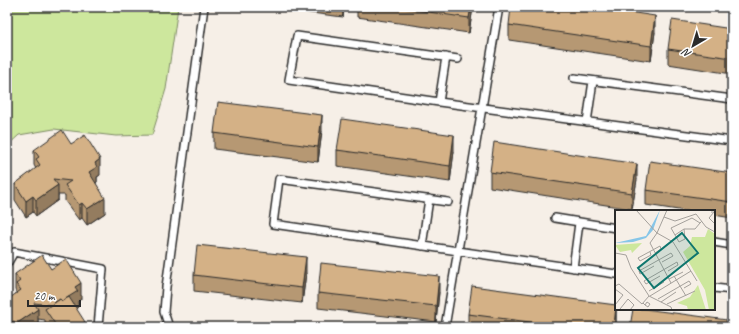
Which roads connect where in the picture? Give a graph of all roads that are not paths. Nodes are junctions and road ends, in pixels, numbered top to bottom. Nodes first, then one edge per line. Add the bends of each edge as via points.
1 (204, 7) edge
2 (499, 7) edge
3 (446, 57) junction
4 (458, 59) dead end
5 (574, 78) dead end
6 (593, 81) junction
7 (732, 99) edge
8 (439, 102) junction
9 (482, 107) junction
10 (587, 122) junction
11 (732, 141) edge
12 (429, 199) junction
13 (448, 202) dead end
14 (555, 218) dead end
15 (579, 223) junction
16 (615, 228) edge
17 (715, 242) edge
18 (732, 245) edge
19 (422, 246) junction
20 (458, 251) junction
21 (7, 264) edge
22 (573, 268) junction
23 (615, 274) edge
24 (715, 288) edge
25 (732, 290) edge
26 (98, 327) edge
27 (169, 327) edge
28 (446, 327) edge

1 - 27 lane via 166,287 164,312
2 - 9 lane
3 - 4 lane
3 - 8 lane
3 - 8 lane via 296,36 289,80
5 - 6 lane
6 - 7 lane
6 - 10 lane
8 - 9 lane
9 - 10 lane
9 - 20 lane
10 - 11 lane
12 - 13 lane
12 - 19 lane
12 - 19 lane via 279,179 273,224
14 - 15 lane
15 - 16 lane
15 - 22 lane
17 - 18 lane
19 - 20 lane
20 - 22 lane
20 - 28 lane
21 - 26 lane via 14,252 104,269
22 - 23 lane
24 - 25 lane

